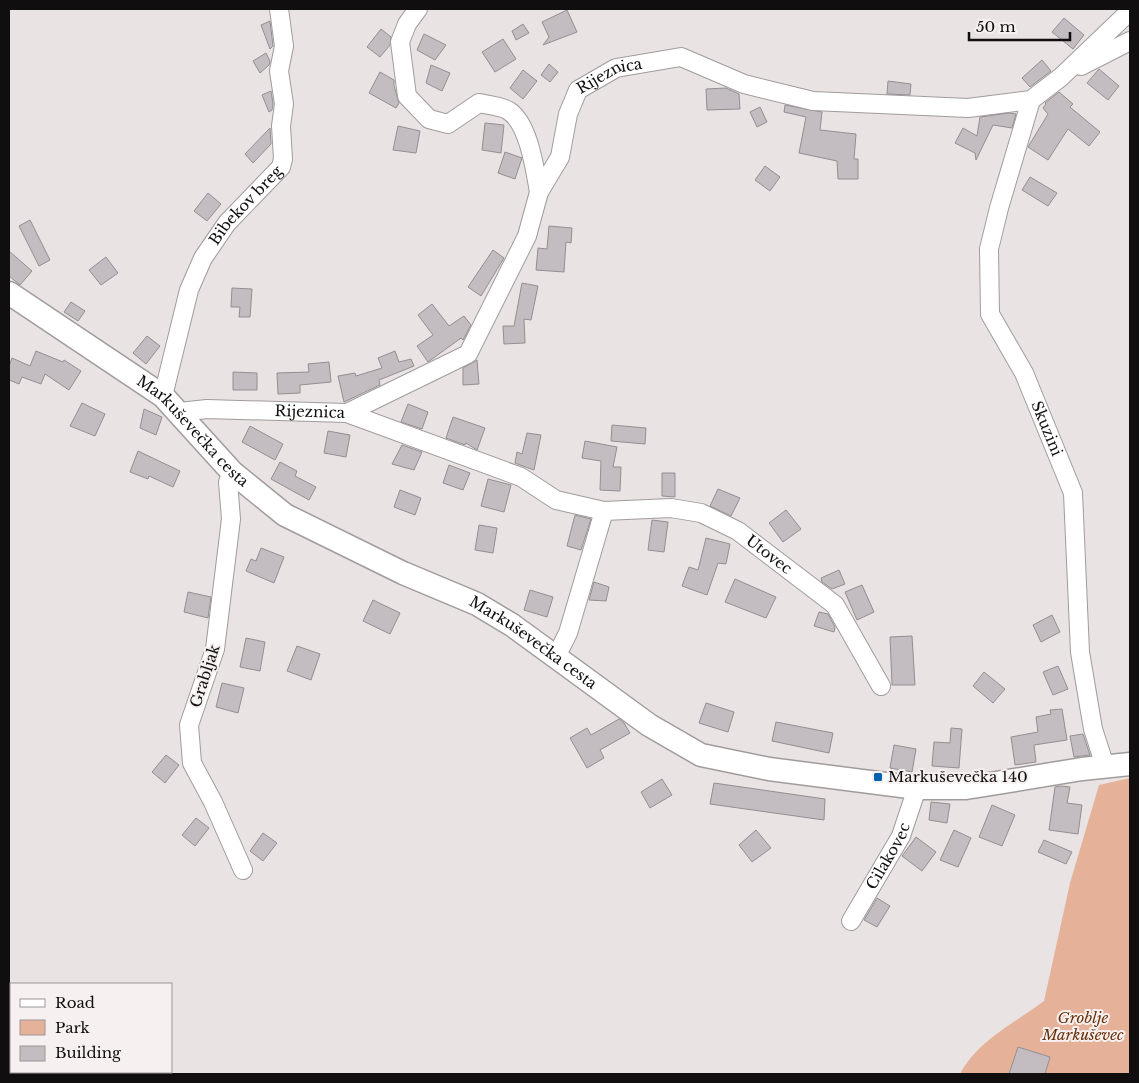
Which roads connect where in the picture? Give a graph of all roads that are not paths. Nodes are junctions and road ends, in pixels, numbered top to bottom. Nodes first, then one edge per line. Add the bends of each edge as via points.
1 (279, 9) edge
2 (418, 9) edge
3 (1130, 11) edge
4 (1130, 41) edge
5 (1061, 77) junction
6 (1031, 100) junction
7 (539, 192) junction
8 (9, 293) edge
9 (171, 404) junction
10 (347, 413) junction
11 (232, 472) junction
12 (604, 511) junction
13 (556, 657) junction
14 (881, 686) dead end
15 (1130, 764) edge
16 (1104, 766) junction
17 (917, 788) junction
18 (243, 870) dead end
19 (852, 921) dead end

1 - 9 street, Bibekov breg via 284,46 279,71 284,104 281,167 228,223 202,258 189,290
2 - 7 street via 400,42 407,96 429,119 448,124 479,103 509,111 525,131
3 - 5 street
4 - 5 street
5 - 6 street
6 - 7 street, Rijeznica via 968,108 813,101 744,84 681,57 616,68 578,90 568,114 560,157
6 - 16 street, Skuzini via 989,249 990,314 1024,372 1073,493 1080,652 1093,730
7 - 10 street, Rijeznica via 527,236 468,354
8 - 9 main road, Markuševečka cesta
9 - 10 street, Rijeznica via 207,410
9 - 11 main road, Markuševečka cesta
10 - 12 street, Utovec via 520,477 556,500
11 - 13 main road, Markuševečka cesta via 285,515 403,573 478,604
11 - 18 street, Grabljak via 228,482 231,519 216,649 189,725 192,763
12 - 13 street via 568,633
12 - 14 street, Utovec via 672,508 701,513 738,531 835,605
13 - 17 main road, Markuševečka cesta via 649,726 701,755 769,769
15 - 16 main road, Markuševečka cesta
16 - 17 main road, Markuševečka cesta via 966,788
17 - 19 street, Cilakovec via 901,836

